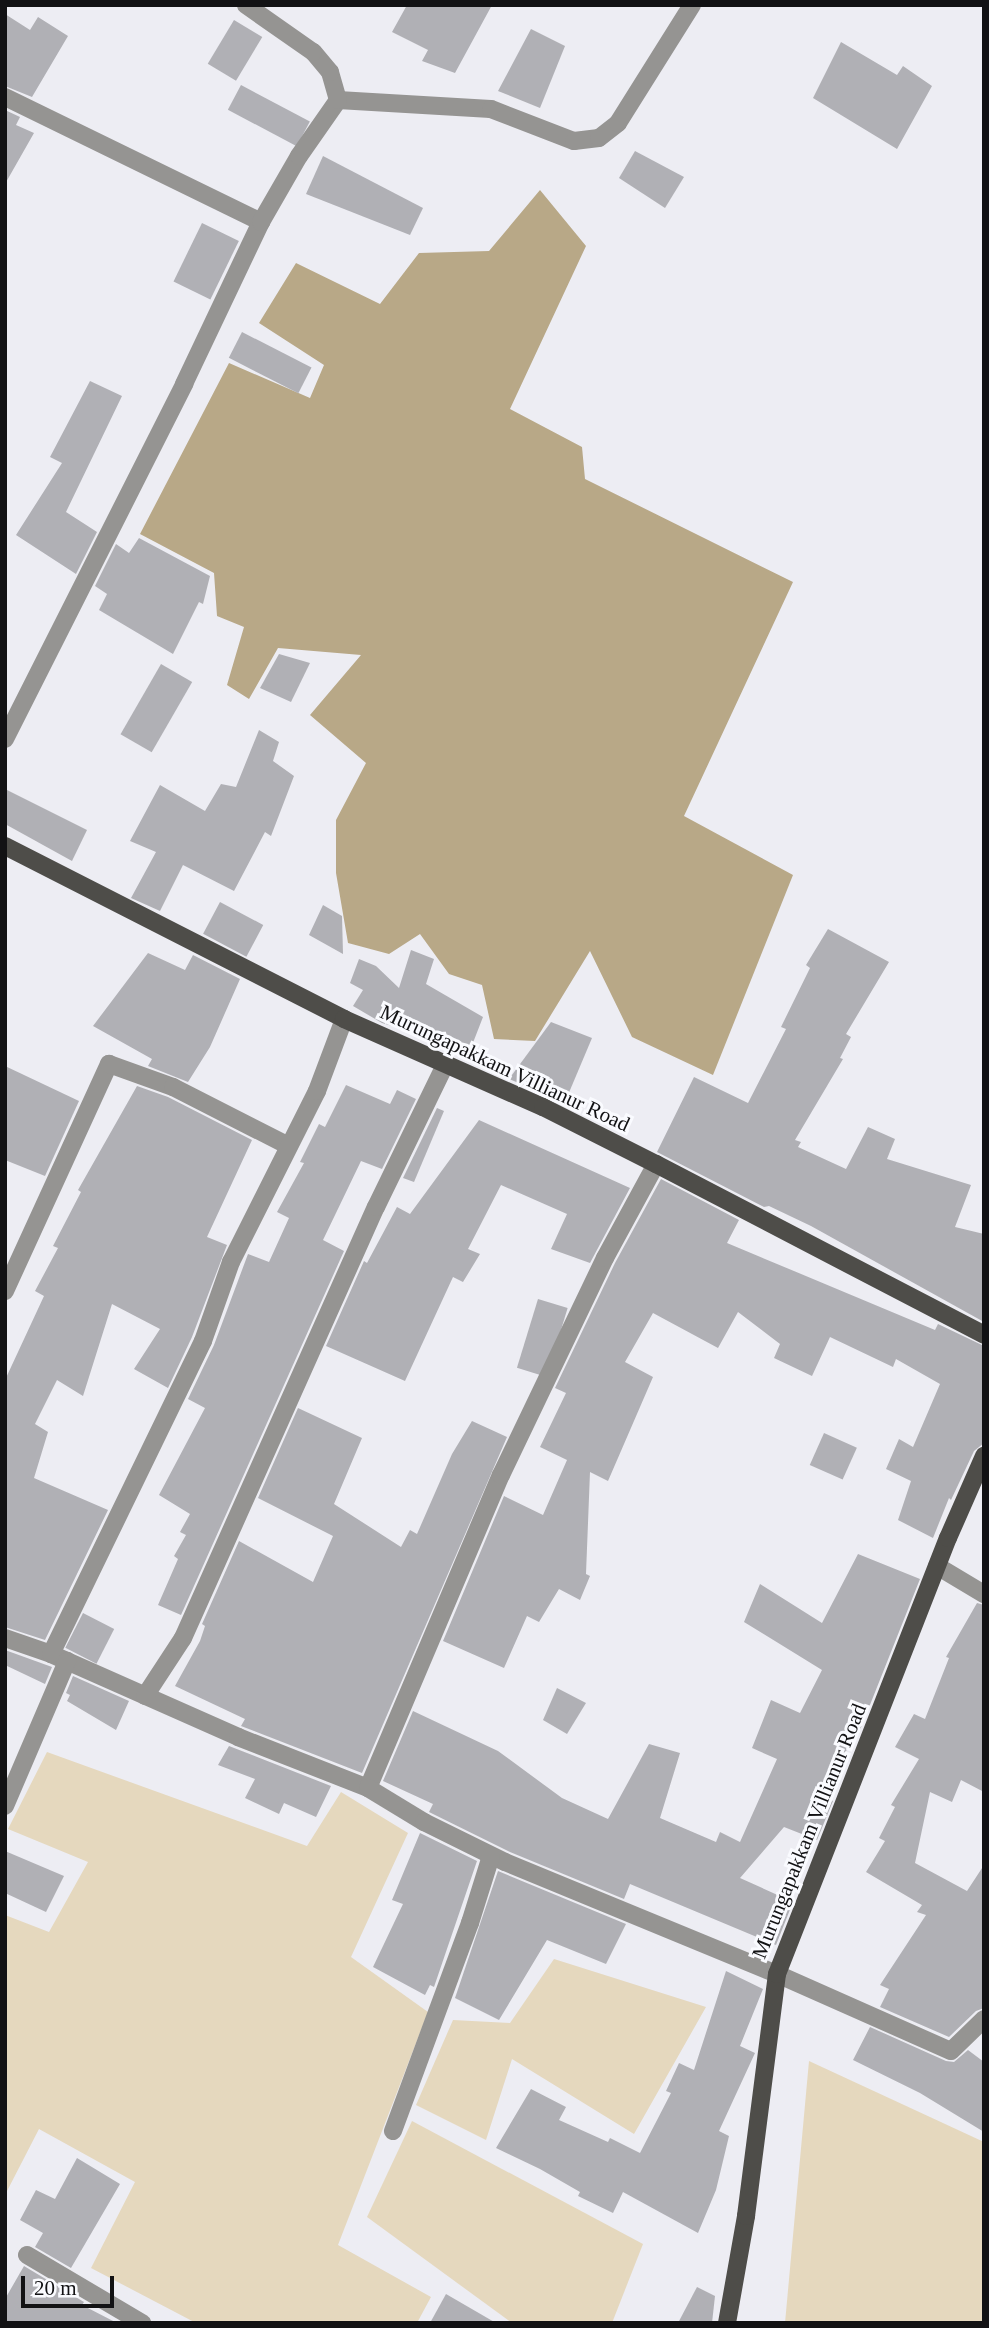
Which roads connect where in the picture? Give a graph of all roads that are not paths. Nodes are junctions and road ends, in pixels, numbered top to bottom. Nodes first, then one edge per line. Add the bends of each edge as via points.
1 (246, 5) edge
2 (692, 5) edge
3 (5, 97) edge
4 (338, 100) junction
5 (261, 222) junction
6 (5, 739) edge
7 (5, 846) edge
8 (344, 1019) junction
9 (446, 1063) junction
10 (289, 1146) junction
11 (656, 1164) junction
12 (5, 1291) edge
13 (984, 1335) edge
14 (984, 1455) edge
15 (937, 1566) junction
16 (984, 1594) edge
17 (5, 1638) edge
18 (59, 1658) junction
19 (145, 1696) junction
20 (368, 1788) junction
21 (5, 1806) edge
22 (491, 1856) junction
23 (777, 1974) junction
24 (984, 2019) edge
25 (393, 2130) dead end
26 (27, 2255) dead end
27 (142, 2323) edge
28 (727, 2323) edge

1 - 4 street via 313,52 330,72
2 - 4 street via 618,123 599,138 574,141 491,108
3 - 5 street
4 - 5 street
5 - 6 street
7 - 8 main road, Murungapakkam Villianur Road
8 - 9 main road, Murungapakkam Villianur Road
8 - 10 street via 317,1091
9 - 11 main road, Murungapakkam Villianur Road
9 - 19 street via 376,1207 183,1638
10 - 12 street via 173,1087 109,1064
10 - 18 street via 231,1262 203,1341
11 - 13 main road, Murungapakkam Villianur Road
11 - 20 street via 605,1258 501,1475
14 - 15 main road, Murungapakkam Villianur Road
15 - 16 street
15 - 23 main road, Murungapakkam Villianur Road
17 - 18 street
18 - 19 street
18 - 21 street
19 - 20 street
20 - 22 street
22 - 23 street
22 - 25 street
23 - 24 street via 951,2052
23 - 28 main road, Murungapakkam Villianur Road via 746,2216
26 - 27 street

